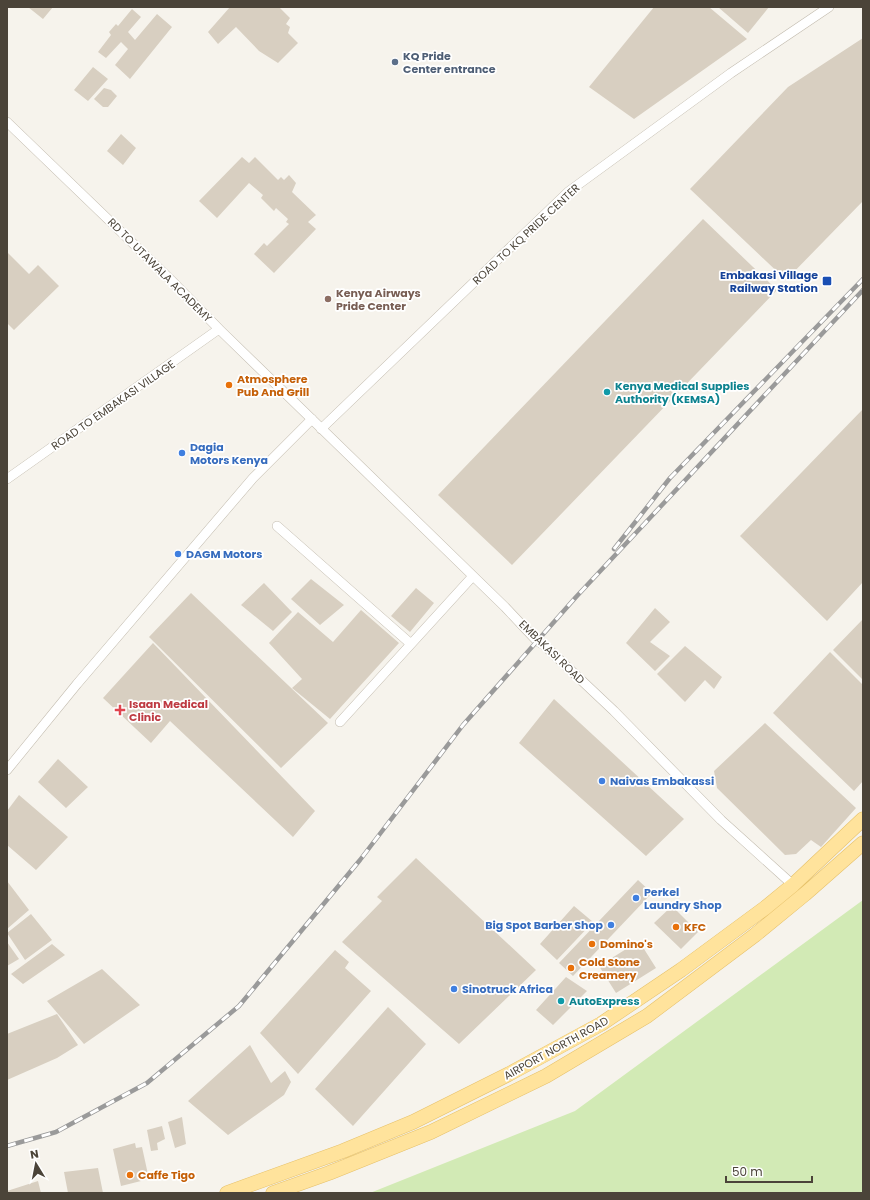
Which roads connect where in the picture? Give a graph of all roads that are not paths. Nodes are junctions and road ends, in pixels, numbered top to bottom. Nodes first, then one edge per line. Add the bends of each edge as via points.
1 (829, 7) edge
2 (7, 122) edge
3 (219, 330) junction
4 (312, 419) junction
5 (321, 429) junction
6 (7, 479) edge
7 (277, 526) dead end
8 (473, 576) junction
9 (411, 644) junction
10 (340, 722) dead end
11 (7, 770) edge
12 (863, 819) edge
13 (863, 843) edge
14 (793, 885) junction
15 (227, 1193) edge
16 (274, 1193) edge

1 - 5 street, ROAD TO KQ PRIDE CENTER via 731,74 568,192
2 - 3 street, RD TO UTAWALA ACADEMY via 171,280
3 - 4 street, RD TO UTAWALA ACADEMY
3 - 6 street, ROAD TO EMBAKASI VILLAGE
4 - 5 street, EMBAKASI ROAD
4 - 11 street via 253,478
5 - 8 street, EMBAKASI ROAD
7 - 9 street
8 - 9 street
8 - 14 street, EMBAKASI ROAD via 614,711 721,820
9 - 10 street
12 - 14 main road, AIRPORT NORTH ROAD
13 - 16 main road, AIRPORT NORTH ROAD via 755,935 647,1016 546,1076 431,1132
14 - 15 main road, AIRPORT NORTH ROAD via 681,970 608,1019 510,1074 413,1122 343,1151

